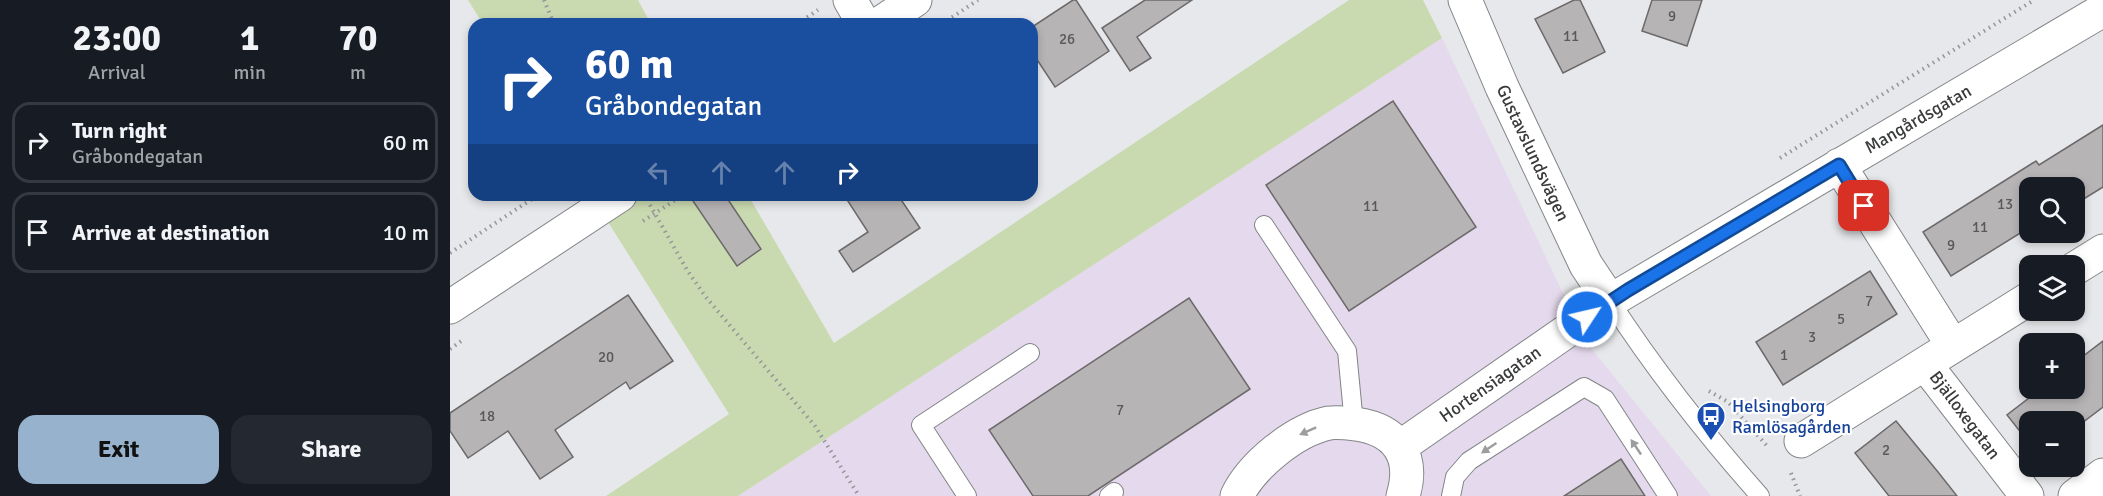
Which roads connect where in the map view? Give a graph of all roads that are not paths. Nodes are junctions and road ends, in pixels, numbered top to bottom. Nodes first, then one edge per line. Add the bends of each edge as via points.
1 (915, 0) edge
2 (1466, 0) edge
3 (837, 3) edge
4 (2103, 10) edge
5 (856, 18) edge
6 (888, 18) edge
7 (1839, 165) junction
8 (633, 201) edge
9 (1264, 225) dead end
10 (2103, 251) edge
11 (2085, 262) edge
12 (1610, 301) junction
13 (2019, 305) edge
14 (450, 308) edge
15 (1953, 346) junction
16 (1030, 352) dead end
17 (1925, 363) junction
18 (1353, 424) junction
19 (1801, 441) dead end
20 (1400, 447) junction
21 (2103, 475) edge
22 (967, 496) edge
23 (1237, 496) edge
24 (1403, 496) edge
25 (1451, 496) edge
26 (1668, 496) edge
27 (1760, 496) edge
28 (2027, 496) edge
29 (2075, 496) edge

1 - 6 street
2 - 12 street, Gustavslundsvägen via 1580,254
3 - 5 street
4 - 7 street, Mangårdsgatan
7 - 12 street, Mangårdsgatan
7 - 15 street
8 - 14 street
9 - 18 lane via 1347,351
10 - 11 street
12 - 20 street, Hortensiagatan
12 - 27 lane via 1646,357 1711,441
13 - 15 street
15 - 17 street
16 - 22 lane via 921,425
17 - 19 street
17 - 28 street, Bjälloxegatan
18 - 20 street via 1382,432
18 -> 23 street via 1331,423 1302,432 1253,473
20 - 24 street via 1407,478
21 - 29 street
26 -> 25 lane via 1605,399 1584,387 1469,461 1455,477

